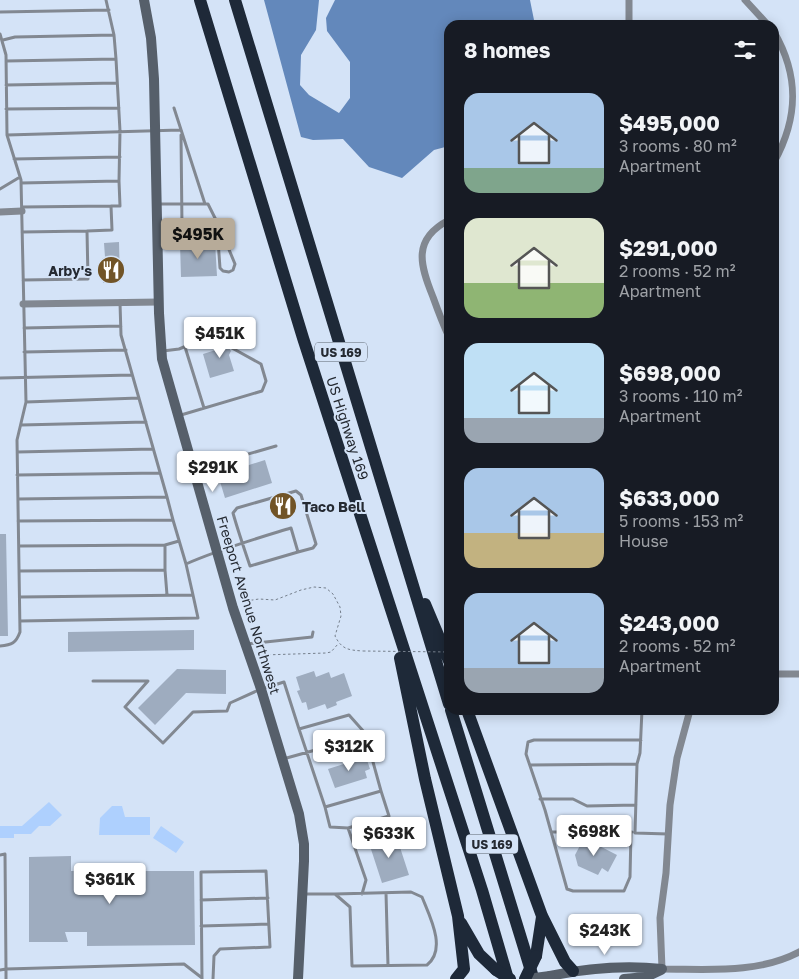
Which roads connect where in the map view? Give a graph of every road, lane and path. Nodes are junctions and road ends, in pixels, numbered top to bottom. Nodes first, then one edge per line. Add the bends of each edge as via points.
1 (106, 0) edge
2 (144, 0) edge
3 (200, 0) edge
4 (235, 0) edge
5 (630, 0) edge
6 (745, 0) edge
7 (108, 10) junction
8 (0, 12) edge
9 (629, 20) edge
10 (763, 20) edge
11 (0, 34) edge
12 (114, 35) junction
13 (779, 39) edge
14 (3, 40) junction
15 (116, 59) junction
16 (6, 62) junction
17 (117, 83) junction
18 (6, 85) junction
19 (118, 108) junction
20 (174, 108) dead end
21 (6, 110) junction
22 (155, 130) junction
23 (180, 130) junction
24 (120, 131) junction
25 (7, 135) junction
26 (181, 135) junction
27 (779, 153) edge
28 (120, 157) junction
29 (14, 160) junction
30 (20, 177) junction
31 (119, 181) junction
32 (21, 183) junction
33 (0, 189) edge
34 (156, 204) junction
35 (182, 204) junction
36 (205, 204) junction
37 (111, 206) junction
38 (22, 209) junction
39 (0, 212) edge
40 (444, 223) edge
41 (220, 228) junction
42 (87, 231) junction
43 (22, 232) junction
44 (23, 280) junction
45 (159, 302) junction
46 (120, 303) junction
47 (23, 304) junction
48 (444, 324) edge
49 (121, 326) junction
50 (24, 328) junction
51 (223, 342) dead end
52 (184, 347) junction
53 (232, 348) dead end
54 (126, 350) junction
55 (24, 352) junction
56 (161, 352) junction
57 (132, 375) junction
58 (25, 377) junction
59 (0, 378) edge
60 (139, 398) junction
61 (26, 402) junction
62 (204, 408) junction
63 (178, 416) junction
64 (146, 422) junction
65 (20, 426) junction
66 (276, 446) dead end
67 (153, 449) junction
68 (17, 452) junction
69 (193, 470) junction
70 (160, 473) junction
71 (17, 475) junction
72 (167, 496) junction
73 (18, 499) junction
74 (173, 520) junction
75 (18, 522) junction
76 (179, 541) junction
77 (242, 543) junction
78 (166, 545) junction
79 (19, 546) junction
80 (217, 551) junction
81 (402, 551) junction
82 (298, 552) junction
83 (186, 564) junction
84 (164, 570) junction
85 (19, 571) junction
86 (386, 592) junction
87 (167, 595) junction
88 (193, 595) junction
89 (20, 597) junction
90 (246, 601) dead end
91 (20, 621) junction
92 (313, 632) dead end
93 (246, 644) junction
94 (339, 644) junction
95 (0, 646) edge
96 (444, 649) edge
97 (444, 652) edge
98 (262, 655) dead end
99 (779, 674) edge
100 (799, 674) edge
101 (93, 681) dead end
102 (444, 688) edge
103 (261, 689) junction
104 (453, 715) edge
105 (469, 715) edge
106 (642, 715) edge
107 (689, 715) edge
108 (299, 729) junction
109 (366, 736) junction
110 (641, 740) junction
111 (308, 752) junction
112 (283, 759) junction
113 (637, 764) junction
114 (530, 765) junction
115 (381, 792) junction
116 (540, 799) junction
117 (636, 805) junction
118 (325, 807) junction
119 (348, 828) junction
120 (551, 832) junction
121 (633, 832) junction
122 (668, 834) junction
123 (0, 854) edge
124 (386, 893) junction
125 (302, 894) junction
126 (335, 894) junction
127 (362, 894) junction
128 (268, 898) junction
129 (201, 900) junction
130 (458, 916) junction
131 (542, 916) junction
132 (269, 924) junction
133 (201, 926) junction
134 (799, 952) edge
135 (388, 966) junction
136 (0, 970) edge
137 (6, 970) junction
138 (573, 971) junction
139 (662, 974) edge
140 (540, 978) edge
141 (6, 979) edge
142 (202, 979) edge
143 (213, 979) edge
144 (298, 979) edge
145 (456, 979) edge
146 (509, 979) edge
147 (526, 979) edge
148 (624, 979) edge

1 - 7 lane
2 - 22 street, Freeport Avenue Northwest via 151,38
3 - 86 highway, US Highway 169 / US 169 via 303,338
4 - 81 highway, US Highway 169 / US 169
5 - 9 street
6 - 10 street
7 - 8 lane
7 - 12 lane
11 - 14 lane
12 - 14 lane via 15,36
12 - 15 lane
13 - 27 street via 790,62 795,97 790,128
14 - 16 lane
15 - 16 lane
15 - 17 lane
16 - 18 lane
17 - 18 lane
17 - 19 lane
18 - 21 lane
19 - 21 lane
19 - 24 lane
20 - 23 lane
21 - 25 lane
22 - 23 lane
22 - 24 lane
22 - 34 street, Freeport Avenue Northwest
23 - 26 lane
24 - 25 lane
24 - 28 lane
25 - 29 lane
26 - 35 lane
26 - 36 lane
28 - 29 lane
28 - 31 lane
29 - 30 lane
30 - 32 lane
30 - 33 lane
31 - 32 lane
31 - 37 lane via 120,206
32 - 38 lane
34 - 35 lane
34 - 45 street, Freeport Avenue Northwest
35 - 36 lane
35 - 41 lane via 182,227
36 - 41 lane via 208,204
37 - 38 lane
37 - 42 lane via 112,230
38 - 39 street
38 - 43 lane
40 - 48 street via 428,237 421,266
41 - 41 lane via 235,264 229,272 220,268
42 - 43 lane
42 - 44 lane via 88,279
43 - 44 lane
44 - 47 lane
45 - 46 street
45 - 56 street, Freeport Avenue Northwest
46 - 47 street
46 - 49 lane
47 - 50 lane
49 - 50 lane
49 - 54 lane
50 - 55 lane
51 - 52 lane via 211,336
52 - 56 lane
52 - 62 lane
53 - 62 lane via 261,364 266,381 262,391
54 - 55 lane
54 - 57 lane
55 - 58 lane
56 - 63 street, Freeport Avenue Northwest
57 - 58 lane
57 - 60 lane
58 - 59 lane
58 - 61 lane
60 - 61 lane
60 - 64 lane
61 - 65 lane
62 - 63 lane
63 - 69 street, Freeport Avenue Northwest
64 - 65 lane
64 - 67 lane
65 - 68 lane
66 - 69 lane
67 - 68 lane
67 - 70 lane
68 - 71 lane
69 - 80 street, Freeport Avenue Northwest
70 - 71 lane
70 - 72 lane
71 - 73 lane
72 - 73 lane
72 - 74 lane
73 - 75 lane
74 - 75 lane
74 - 76 lane
75 - 79 lane
76 - 78 lane
76 - 83 lane
77 - 80 lane
77 - 82 lane via 250,566
77 - 82 lane via 291,528
77 - 82 lane via 233,513 237,508 296,491 316,544
78 - 79 lane
78 - 84 lane
79 - 85 lane
80 - 83 lane
80 - 93 street, Freeport Avenue Northwest
81 - 96 highway
81 - 102 highway, US Highway 169 / US 169
83 - 88 lane
84 - 85 lane
84 - 87 lane
85 - 89 lane
86 - 130 highway
86 - 146 highway, US Highway 169 / US 169
87 - 88 lane
87 - 89 lane
88 - 91 lane via 198,618
89 - 91 lane
90 - 94 path via 275,600 300,590 326,588 334,594 340,607 341,616 335,636
91 - 95 lane via 17,641 9,646
92 - 93 lane via 312,637
93 - 103 street, Freeport Avenue Northwest
94 - 97 path, bridge via 346,649 363,651
94 - 98 path via 326,653
99 - 100 street
101 - 103 lane via 148,681 125,707 163,743 193,712 227,711 230,703
103 - 108 lane via 284,682
103 - 112 street, Freeport Avenue Northwest
104 - 140 highway, US 169
105 - 131 highway
106 - 110 lane
107 - 122 street via 674,774
108 - 109 lane via 350,715
108 - 111 lane
109 - 111 lane
109 - 115 lane
110 - 113 lane
110 - 114 lane via 534,740 526,747
111 - 112 lane
111 - 118 lane
112 - 125 street, Freeport Avenue Northwest via 302,829
113 - 114 lane
113 - 117 lane
114 - 116 lane
115 - 118 lane
115 - 119 lane via 388,816
116 - 117 lane via 573,799 587,806
116 - 120 lane
117 - 121 lane
118 - 119 lane via 330,827
119 - 127 lane via 366,880
120 - 121 lane
120 - 121 lane via 568,889 582,891 624,891 630,878
121 - 122 lane
122 - 139 street via 660,918
123 - 137 lane via 5,854
124 - 127 lane
124 - 135 lane
124 - 135 lane via 411,892 422,897 438,943 433,961 427,966
125 - 126 lane
125 - 144 street, Freeport Avenue Northwest
126 - 127 lane
126 - 135 lane via 350,907 352,966
128 - 129 lane
128 - 129 lane via 266,872 201,872
128 - 132 lane
129 - 133 lane
130 - 145 highway via 464,969
130 - 146 highway, bridge via 479,954
131 - 138 highway via 565,962
131 - 147 highway, bridge via 536,956
132 - 133 lane
132 - 143 lane via 270,947 220,949 214,956
133 - 142 lane
134 - 139 street via 753,968
136 - 137 lane
137 - 141 lane
137 - 142 lane via 184,964
138 - 139 street via 632,966
138 - 140 street
139 - 148 street
140 - 147 street, bridge

